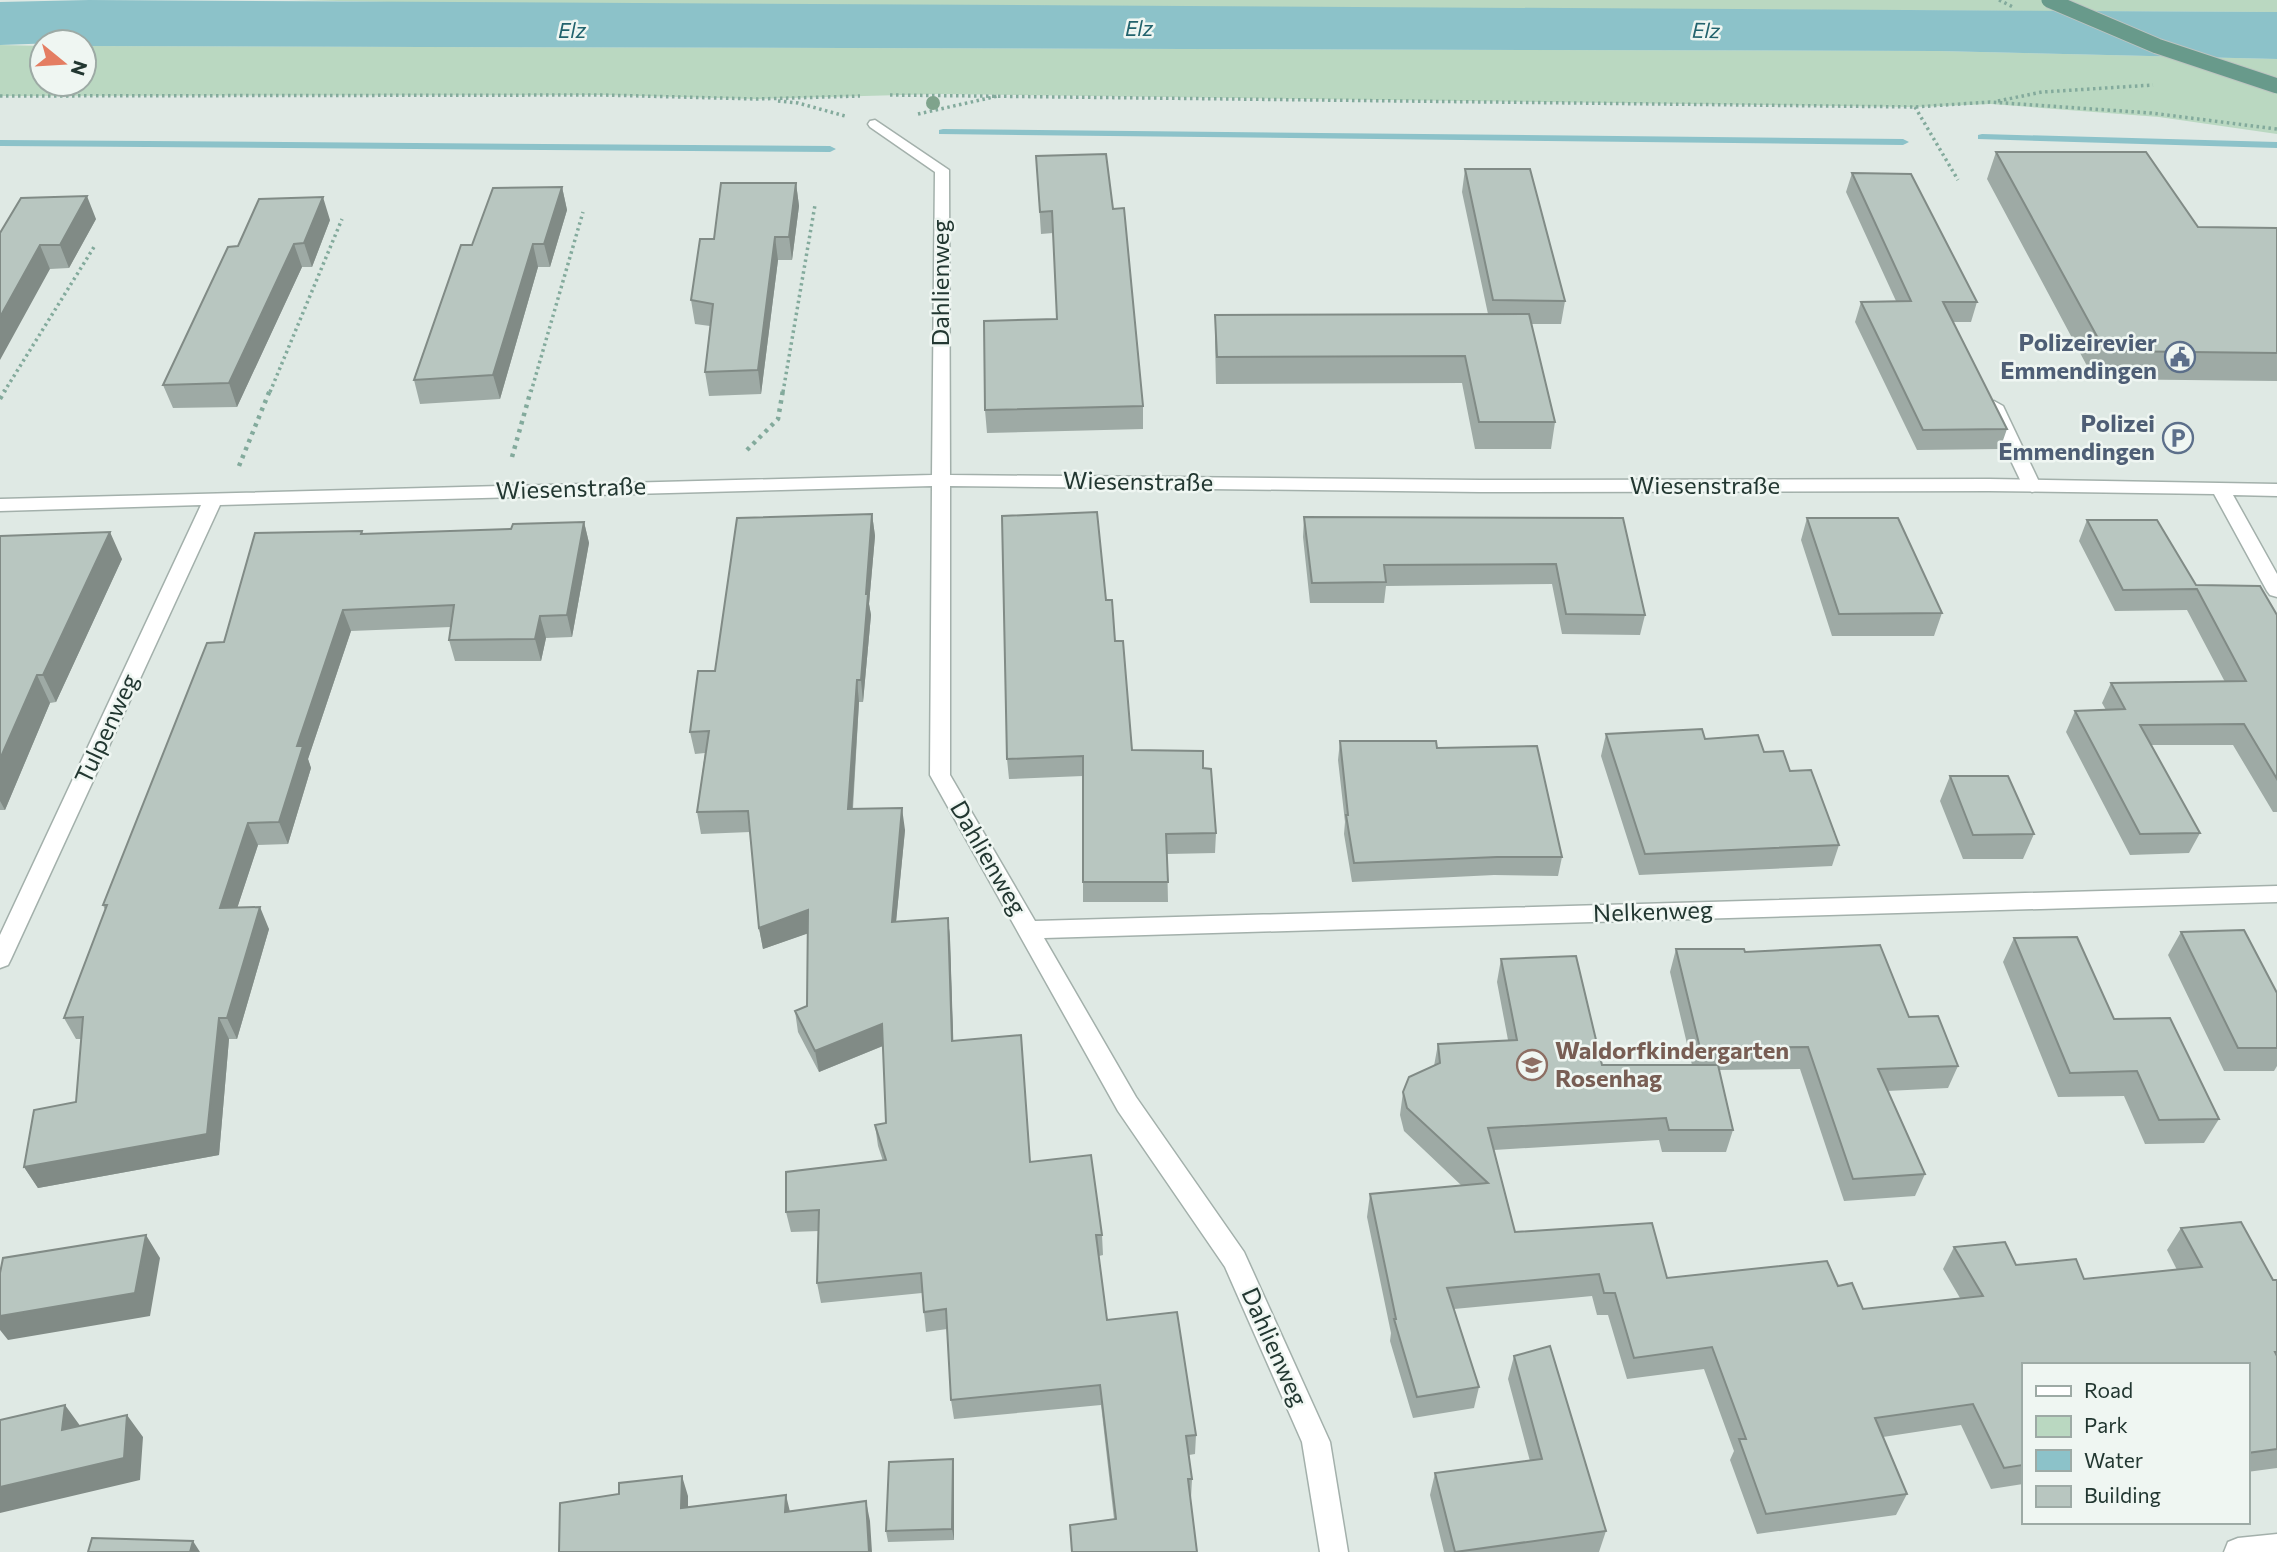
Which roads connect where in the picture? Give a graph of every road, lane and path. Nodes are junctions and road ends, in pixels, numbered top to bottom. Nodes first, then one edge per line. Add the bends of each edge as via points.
1 (2049, 0) edge
2 (2166, 84) dead end
3 (2277, 86) edge
4 (1006, 94) junction
5 (882, 95) dead end
6 (0, 96) edge
7 (868, 96) dead end
8 (757, 99) junction
9 (1990, 102) junction
10 (1915, 107) junction
11 (875, 124) junction
12 (2277, 129) edge
13 (1958, 180) dead end
14 (815, 205) dead end
15 (583, 212) dead end
16 (342, 219) dead end
17 (94, 247) dead end
18 (1985, 387) edge
19 (0, 399) edge
20 (747, 450) dead end
21 (512, 458) dead end
22 (238, 467) dead end
23 (941, 480) junction
24 (2032, 486) junction
25 (2221, 490) junction
26 (2277, 490) edge
27 (213, 500) junction
28 (0, 505) edge
29 (2277, 591) edge
30 (2277, 894) edge
31 (1030, 929) junction
32 (0, 959) edge
33 (2277, 1548) edge
34 (1334, 1552) edge
35 (2238, 1552) edge

1 - 3 main road, bridge via 2138,39
2 - 9 path via 2042,92
4 - 5 path
4 - 10 path
4 - 11 path
6 - 8 path
7 - 8 path
8 - 11 path via 798,103
9 - 10 path
9 - 12 path via 2151,113
10 - 13 path
11 - 23 street, Dahlienweg via 942,170
14 - 20 path via 778,419
15 - 21 path
16 - 22 path
17 - 19 path
18 - 24 street
23 - 24 street, Wiesenstraße
23 - 27 street, Wiesenstraße
23 - 31 street, Dahlienweg via 940,775
24 - 25 street, Wiesenstraße
25 - 26 street, Wiesenstraße
25 - 29 street
27 - 28 street, Wiesenstraße
27 - 32 street, Tulpenweg
30 - 31 street, Nelkenweg
31 - 34 street, Dahlienweg via 1127,1104 1235,1261 1316,1442
33 - 35 street

